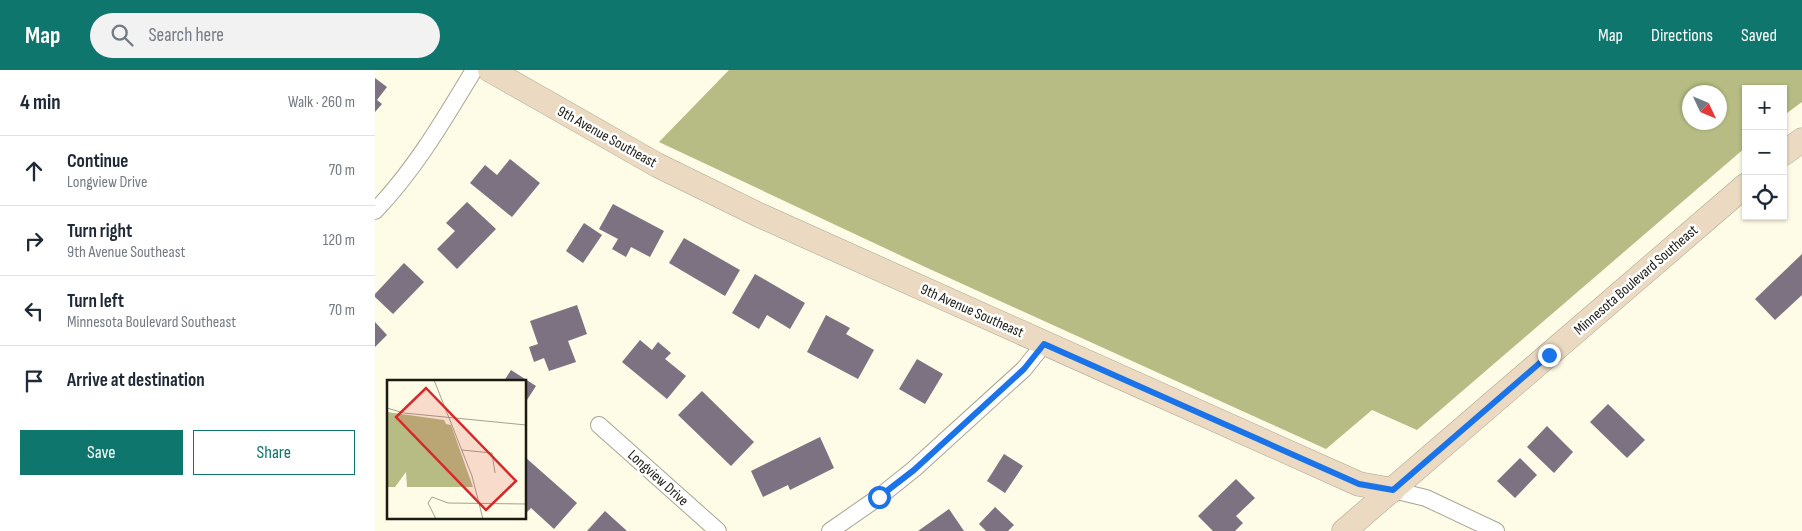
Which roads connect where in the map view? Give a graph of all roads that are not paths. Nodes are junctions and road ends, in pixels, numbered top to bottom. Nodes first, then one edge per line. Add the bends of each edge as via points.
1 (474, 70) edge
2 (490, 70) edge
3 (1802, 140) edge
4 (1787, 151) edge
5 (1742, 188) edge
6 (375, 211) edge
7 (1044, 344) junction
8 (599, 425) dead end
9 (1393, 490) junction
10 (718, 531) edge
11 (830, 531) edge
12 (1344, 531) edge
13 (1496, 531) edge

1 - 6 street via 417,161
2 - 7 street, 9th Avenue Southeast via 657,165 759,215
3 - 4 street
5 - 9 street, Minnesota Boulevard Southeast
7 - 9 street, 9th Avenue Southeast via 1359,484
7 - 11 street via 1024,369 914,470
8 - 10 street, Longview Drive
9 - 12 street, Minnesota Boulevard Southeast
9 - 13 street, 9th Avenue Southeast via 1426,498

